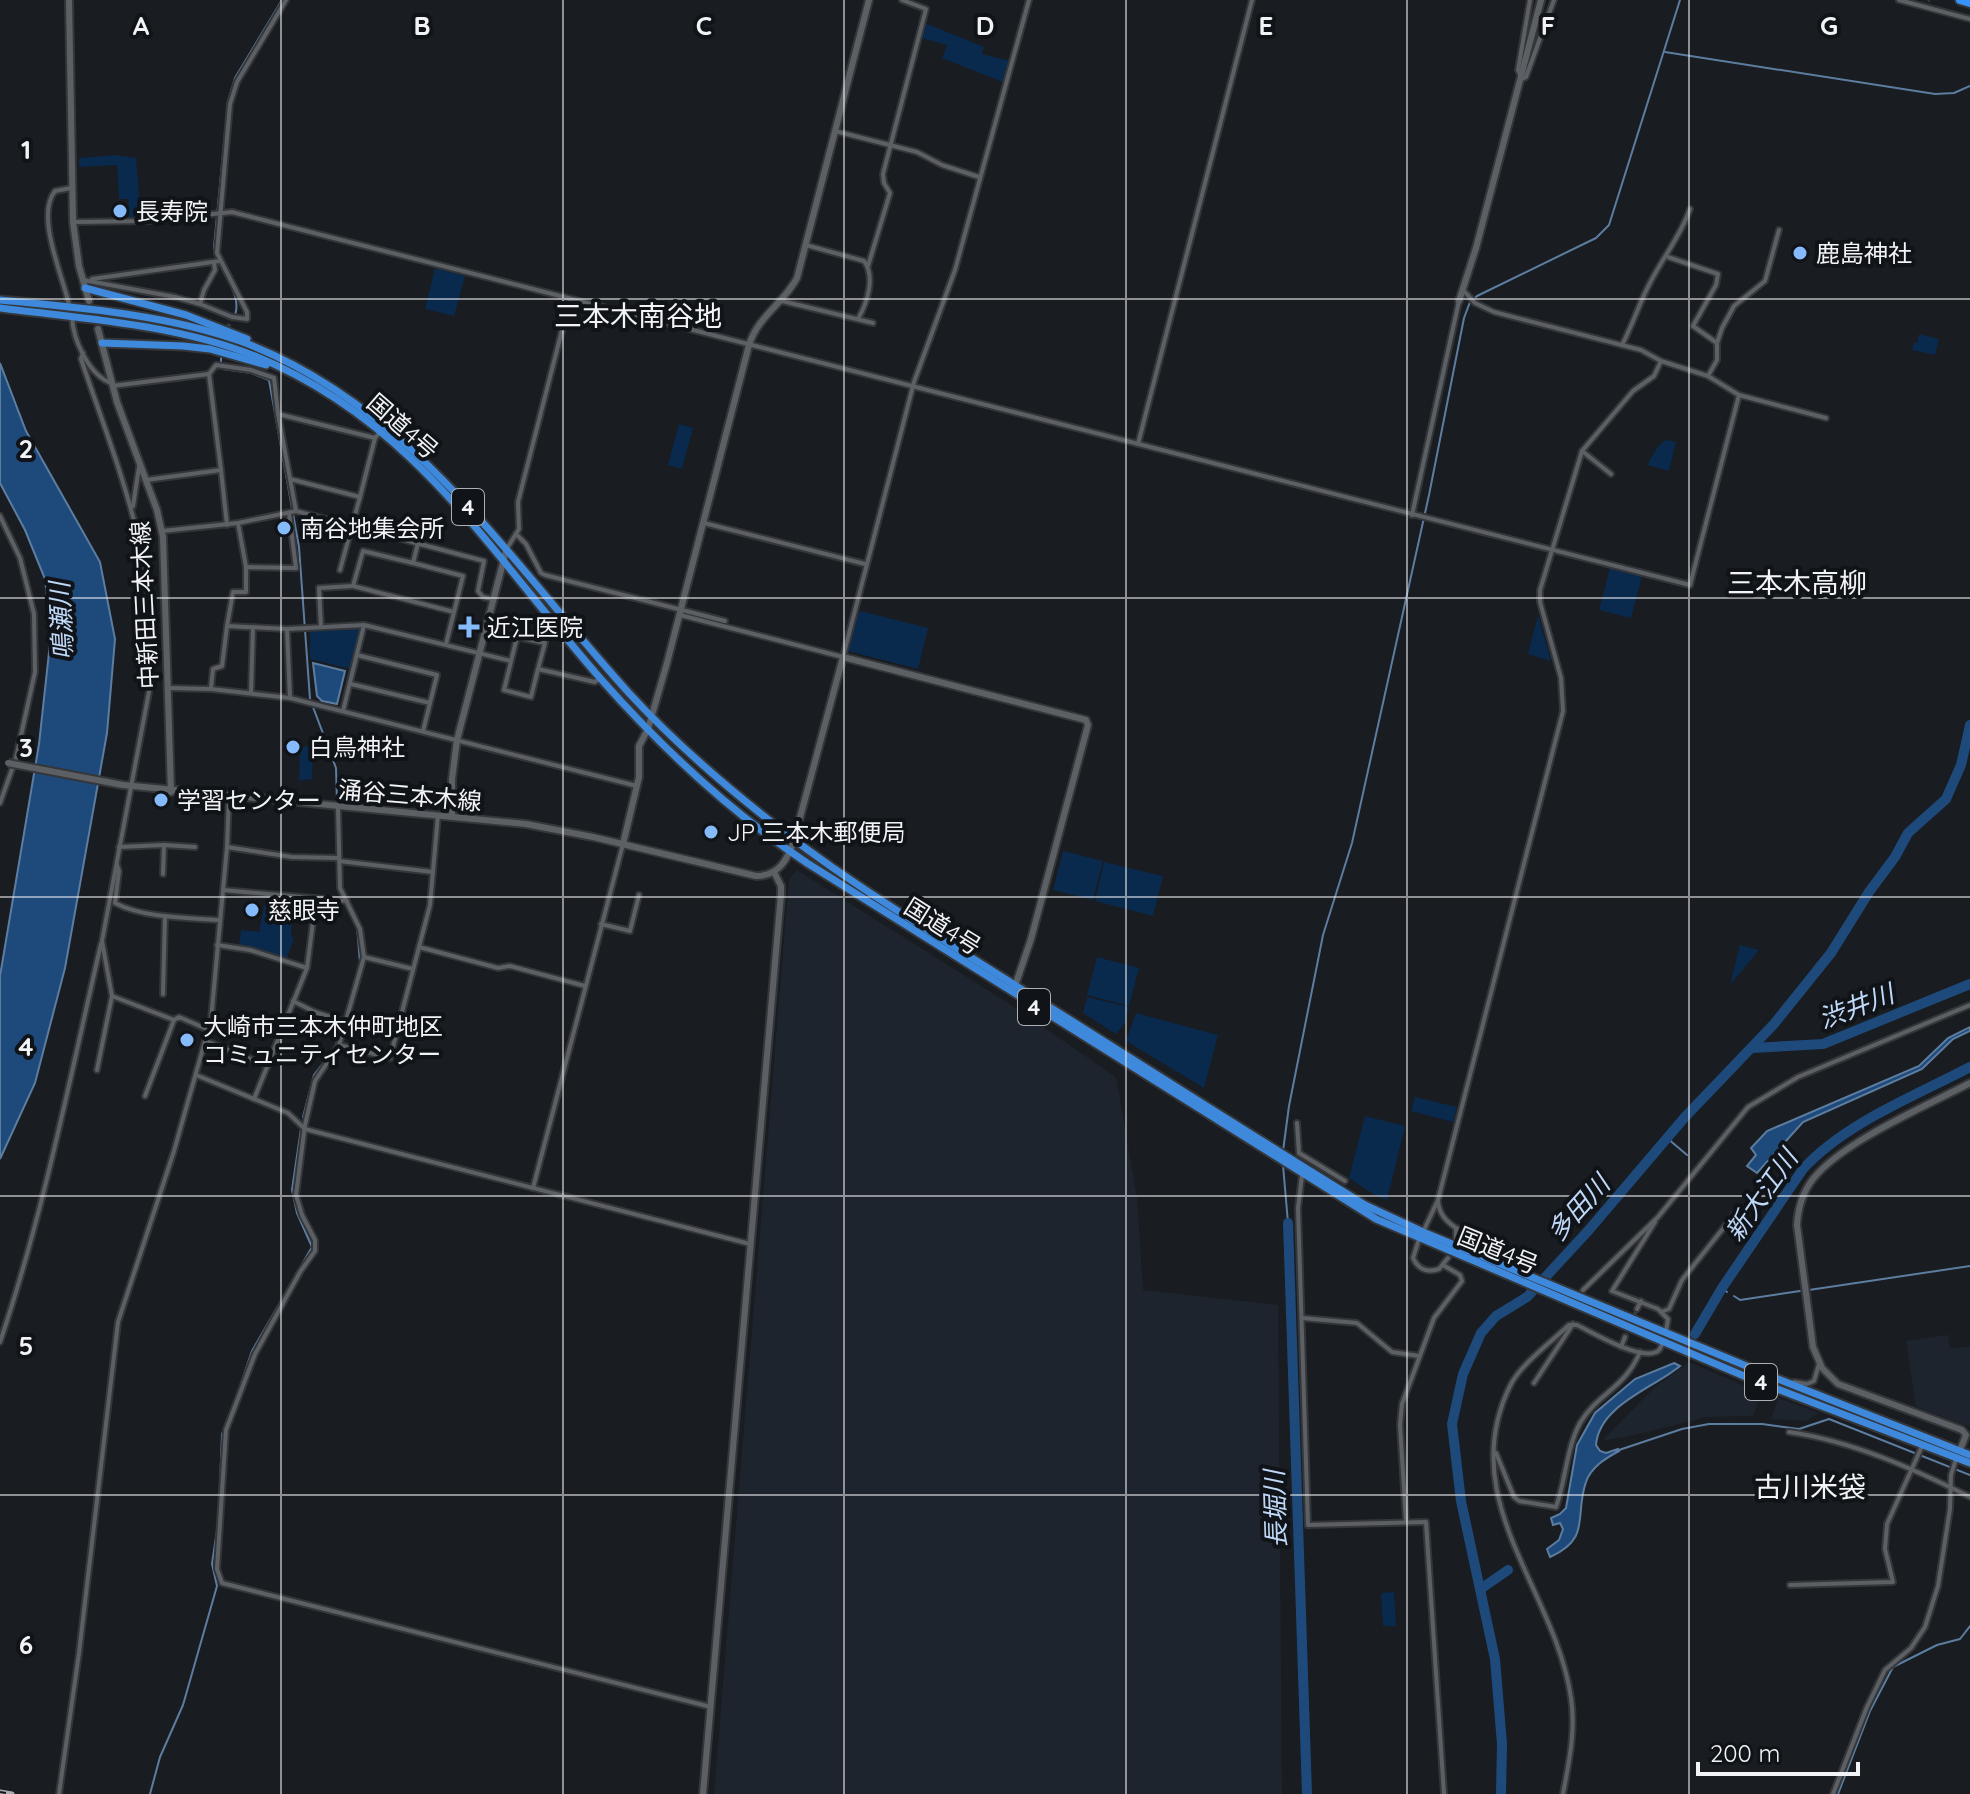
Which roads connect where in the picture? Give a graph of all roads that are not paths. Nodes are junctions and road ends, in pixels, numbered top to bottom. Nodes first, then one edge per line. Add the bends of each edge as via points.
1 (69, 0) edge
2 (286, 0) edge
3 (869, 0) edge
4 (902, 0) edge
5 (1029, 0) edge
6 (1252, 0) edge
7 (1530, 0) edge
8 (1541, 0) edge
9 (1554, 0) edge
10 (1899, 0) edge
11 (1960, 0) edge
12 (1928, 1) edge
13 (1970, 3) edge
14 (1927, 8) junction
15 (1970, 19) edge
16 (1522, 79) junction
17 (835, 131) junction
18 (890, 145) junction
19 (979, 177) junction
20 (73, 188) junction
21 (1690, 209) dead end
22 (218, 212) junction
23 (73, 222) junction
24 (1779, 230) dead end
25 (806, 245) junction
26 (1668, 257) junction
27 (217, 262) junction
28 (868, 266) junction
29 (92, 280) junction
30 (84, 284) junction
31 (1463, 289) junction
32 (570, 299) junction
33 (0, 300) edge
34 (89, 301) dead end
35 (780, 301) junction
36 (1459, 301) joint
37 (200, 304) junction
38 (66, 307) junction
39 (0, 308) edge
40 (69, 317) junction
41 (858, 319) junction
42 (873, 323) dead end
43 (98, 329) dead end
44 (102, 343) junction
45 (1717, 343) junction
46 (749, 345) junction
47 (1622, 345) junction
48 (83, 353) junction
49 (218, 356) tunnel mouth
50 (1661, 361) junction
51 (216, 365) junction
52 (284, 370) junction
53 (209, 374) junction
54 (312, 376) junction
55 (1708, 376) junction
56 (112, 385) junction
57 (913, 386) junction
58 (1739, 395) junction
59 (278, 414) junction
60 (1826, 418) dead end
61 (381, 430) junction
62 (375, 438) junction
63 (1138, 444) junction
64 (1582, 451) junction
65 (139, 466) junction
66 (221, 470) junction
67 (1611, 474) dead end
68 (290, 479) junction
69 (146, 480) junction
70 (360, 497) junction
71 (133, 508) junction
72 (292, 512) junction
73 (1412, 515) junction
74 (0, 516) edge
75 (238, 523) junction
76 (704, 523) junction
77 (227, 525) junction
78 (352, 526) junction
79 (162, 531) junction
80 (516, 534) junction
81 (418, 543) junction
82 (506, 551) junction
83 (1552, 551) junction
84 (502, 561) junction
85 (413, 563) junction
86 (866, 564) junction
87 (246, 567) junction
88 (340, 570) dead end
89 (353, 586) junction
90 (492, 599) junction
91 (454, 612) junction
92 (680, 612) junction
93 (725, 621) dead end
94 (364, 625) junction
95 (227, 626) junction
96 (253, 627) junction
97 (321, 627) junction
98 (287, 629) junction
99 (446, 645) junction
100 (478, 653) junction
101 (357, 655) junction
102 (843, 657) junction
103 (511, 661) junction
104 (538, 669) junction
105 (600, 678) junction
106 (350, 683) junction
107 (168, 688) junction
108 (211, 689) junction
109 (251, 693) junction
110 (290, 698) junction
111 (430, 703) junction
112 (343, 711) junction
113 (651, 716) junction
114 (648, 729) junction
115 (423, 731) junction
116 (457, 740) junction
117 (4, 763) edge
118 (127, 786) junction
119 (637, 786) junction
120 (171, 792) junction
121 (229, 796) junction
122 (0, 803) edge
123 (338, 806) junction
124 (438, 815) junction
125 (452, 816) junction
126 (794, 840) junction
127 (623, 844) junction
128 (164, 845) junction
129 (119, 847) junction
130 (195, 847) dead end
131 (227, 847) junction
132 (790, 852) junction
133 (339, 860) junction
134 (117, 863) junction
135 (433, 872) junction
136 (774, 872) junction
137 (163, 874) dead end
138 (223, 890) junction
139 (639, 895) dead end
140 (316, 899) junction
141 (347, 901) junction
142 (165, 917) junction
143 (219, 920) junction
144 (601, 924) junction
145 (102, 941) junction
146 (217, 945) junction
147 (419, 947) junction
148 (364, 957) junction
149 (307, 968) junction
150 (413, 969) junction
151 (585, 986) junction
152 (1014, 989) junction
153 (163, 994) dead end
154 (112, 996) junction
155 (293, 1001) junction
156 (1970, 1005) edge
157 (174, 1020) junction
158 (345, 1021) junction
159 (209, 1030) junction
160 (206, 1041) junction
161 (339, 1045) junction
162 (268, 1066) junction
163 (97, 1070) dead end
164 (196, 1075) junction
165 (1970, 1083) edge
166 (145, 1096) dead end
167 (254, 1099) junction
168 (1297, 1123) dead end
169 (305, 1129) junction
170 (1303, 1168) junction
171 (1345, 1181) dead end
172 (533, 1188) junction
173 (1438, 1200) junction
174 (1737, 1211) dead end
175 (1658, 1217) junction
176 (1456, 1228) junction
177 (1421, 1236) junction
178 (1456, 1239) dead end
179 (750, 1244) junction
180 (1503, 1249) dead end
181 (1448, 1258) dead end
182 (1443, 1265) junction
183 (1583, 1290) dead end
184 (1557, 1291) junction
185 (1641, 1301) junction
186 (1637, 1309) tunnel mouth
187 (1661, 1312) junction
188 (1302, 1318) junction
189 (1573, 1324) junction
190 (1666, 1331) junction
191 (1625, 1337) tunnel mouth
192 (1663, 1341) junction
193 (0, 1342) edge
194 (1621, 1347) junction
195 (1640, 1352) junction
196 (1419, 1356) junction
197 (1819, 1364) junction
198 (1768, 1375) junction
199 (1534, 1383) dead end
200 (1789, 1432) dead end
201 (1968, 1435) edge
202 (1920, 1450) junction
203 (1494, 1453) junction
204 (1970, 1455) edge
205 (1955, 1461) junction
206 (1970, 1463) edge
207 (1912, 1470) junction
208 (1950, 1487) junction
209 (1970, 1497) edge
210 (1406, 1521) junction
211 (1790, 1585) dead end
212 (711, 1707) junction
213 (59, 1794) edge
214 (703, 1794) edge
215 (1444, 1794) edge
216 (1563, 1794) edge
217 (1833, 1794) edge

1 - 20 street
2 - 22 street via 234,87
3 - 17 street
4 - 18 street via 926,9
5 - 19 street
6 - 63 street
7 - 16 street via 1518,70
8 - 16 street
9 - 16 street
10 - 14 street
11 - 13 highway
12 - 14 street
14 - 15 street
16 - 31 street
17 - 18 street
17 - 25 street
18 - 19 street
18 - 28 street via 883,179 890,193
19 - 57 street via 955,270
20 - 23 street
20 - 38 street via 55,191 48,205
21 - 26 street
22 - 23 street via 148,221
22 - 27 street
22 - 32 street
23 - 30 street
24 - 45 street via 1765,281 1734,306
25 - 28 street
25 - 35 street via 797,278
26 - 45 street via 1718,274 1693,326
26 - 47 street
27 - 29 street
27 - 37 street
27 - 37 street via 248,316 231,320
28 - 41 street via 869,286
29 - 30 street
29 - 37 street
30 - 34 street
30 - 54 highway via 216,326 279,354
31 - 36 street
31 - 47 street via 1468,298 1494,312
32 - 46 street
32 - 80 street via 518,502
33 - 38 highway, 国道4号 / 4
35 - 41 street
35 - 46 street via 760,321
36 - 73 street
38 - 54 highway, 国道4号 / 4 via 205,330
39 - 40 highway, 国道4号 / 4
40 - 48 street
40 - 52 highway, 国道4号 / 4 via 208,341
41 - 42 street
43 - 44 street, 中新田三本木線
44 - 52 highway via 210,349
44 - 56 street, 中新田三本木線
45 - 55 street via 1717,360
46 - 57 street
46 - 76 street
47 - 50 street
48 - 56 street
48 - 71 street
49 - 51 street
50 - 55 street
50 - 64 street via 1654,376 1633,391
51 - 53 street
51 - 59 street via 274,378
52 - 61 highway, 国道4号 / 4
53 - 56 street
53 - 66 street
54 - 82 highway, 国道4号 / 4 via 384,423 451,487
55 - 58 street
56 - 65 street, 中新田三本木線
57 - 63 street
57 - 86 street
58 - 60 street
58 - 83 street via 1690,585
59 - 62 street
59 - 68 street
61 - 62 street
61 - 84 highway, 国道4号 / 4 via 442,488
62 - 70 street
63 - 73 street
64 - 67 street
64 - 83 street
65 - 69 street, 中新田三本木線
65 - 71 street
66 - 69 street
66 - 77 street
68 - 70 street
68 - 72 street
69 - 79 street, 中新田三本木線
70 - 78 street
71 - 118 street via 150,592 153,642 151,681
72 - 75 street
72 - 78 street
72 - 87 street via 296,568
73 - 83 street
74 - 122 street via 20,558 34,614 35,672
75 - 77 street
75 - 87 street
76 - 86 street
76 - 92 street
77 - 79 street
78 - 81 street
78 - 88 street
79 - 107 street, 中新田三本木線
80 - 82 street
80 - 92 street via 545,575
81 - 85 street
81 - 90 street via 484,561 478,591
82 - 84 street
82 - 113 highway, 国道4号 / 4
83 - 173 street via 1539,594 1561,678 1563,711
84 - 90 street
84 - 105 highway, 国道4号 / 4
85 - 89 street via 363,551
85 - 91 street via 463,576
86 - 102 street
87 - 95 street via 246,592 233,592
89 - 91 street
89 - 97 street via 319,588
90 - 100 street
91 - 99 street
92 - 93 street
92 - 102 street
92 - 113 street
94 - 97 street
94 - 99 street
94 - 101 street
95 - 96 street
95 - 108 street via 222,666 213,669
96 - 98 street
96 - 109 street
97 - 98 street
98 - 110 street
99 - 100 street
100 - 103 street
100 - 116 street
101 - 106 street
101 - 111 street via 437,675
102 - 126 street
102 - 152 street via 1088,722
103 - 104 street via 517,637 545,643
103 - 104 street via 504,690 531,697
104 - 105 street via 595,682
105 - 114 highway, 国道4号 / 4
106 - 111 street
106 - 112 street
107 - 108 street
107 - 120 street, 中新田三本木線
108 - 109 street
109 - 110 street
110 - 112 street
111 - 115 street
112 - 115 street
113 - 114 street
113 - 126 highway, 国道4号 / 4
114 - 119 street via 637,752
114 - 132 highway, 国道4号 / 4 via 720,797
115 - 116 street
116 - 119 street
116 - 125 street
117 - 118 street, 涌谷三本木線, bridge
118 - 120 street, 涌谷三本木線
118 - 129 street
119 - 127 street
120 - 121 street, 涌谷三本木線
121 - 123 street, 涌谷三本木線
121 - 131 street
123 - 124 street, 涌谷三本木線
123 - 133 street
124 - 125 street, 涌谷三本木線
124 - 135 street
125 - 127 street, 涌谷三本木線 via 546,827
126 - 132 street
126 - 152 highway, 国道4号 / 4
127 - 136 street, 涌谷三本木線 via 750,875
127 - 144 street
128 - 129 street
128 - 130 street
128 - 137 street
129 - 134 street
131 - 133 street
131 - 138 street
132 - 136 street
132 - 152 highway, 国道4号 / 4
133 - 135 street
133 - 141 street via 340,888
134 - 142 street via 115,903
134 - 145 street
135 - 147 street
136 - 179 street via 781,894
138 - 140 street
138 - 143 street
139 - 144 street via 630,931
140 - 141 street
140 - 149 street
141 - 148 street via 360,929
142 - 143 street
142 - 153 street
143 - 146 street
144 - 151 street
145 - 154 street
145 - 193 street via 49,1174
146 - 149 street
146 - 159 street
147 - 150 street
147 - 151 street
148 - 150 street
148 - 158 street
149 - 155 street
150 - 161 street via 390,1058
151 - 172 street
152 - 170 highway, 国道4号 / 4
154 - 157 street
154 - 163 street
155 - 158 street
155 - 162 street
156 - 175 street via 1798,1077 1748,1107
157 - 159 street via 179,1017
157 - 166 street
158 - 161 street
159 - 160 street
160 - 162 street
160 - 164 street
161 - 169 street via 315,1081
162 - 167 street
164 - 167 street
164 - 213 street via 118,1322
165 - 197 street via 1845,1151 1803,1195 1797,1237
167 - 169 street via 288,1113
168 - 170 street
169 - 172 street
169 - 212 street via 296,1195 315,1251 255,1354 227,1427 215,1565 222,1583
170 - 171 street
170 - 177 highway, 国道4号 / 4 via 1376,1219
170 - 188 street via 1298,1208
172 - 179 street
173 - 176 street
173 - 177 street
174 - 187 street via 1682,1280 1669,1309
175 - 183 street
175 - 185 street via 1612,1291
176 - 178 street
176 - 180 street
177 - 182 street via 1414,1251 1416,1264 1428,1271
177 - 184 highway, 国道4号 / 4
177 - 184 highway, 国道4号 / 4 via 1503,1274
179 - 212 street
181 - 182 street
182 - 196 street via 1462,1281 1434,1318
184 - 190 highway, 国道4号 / 4
184 - 192 highway, 国道4号 / 4
185 - 186 street
185 - 187 street
187 - 190 street via 1668,1319
188 - 196 street via 1357,1323 1392,1352
188 - 210 street via 1308,1525
189 - 194 street
189 - 199 street
189 - 203 street via 1510,1384
190 - 198 highway, 国道4号 / 4
191 - 194 street
192 - 195 street via 1658,1352
192 - 202 highway, 国道4号 / 4
194 - 195 street
195 - 203 street via 1627,1376 1581,1422 1556,1507 1514,1497
196 - 210 street via 1400,1425
197 - 198 street via 1817,1378 1807,1384
197 - 201 street via 1838,1384
198 - 205 highway, 国道4号 / 4
200 - 207 street via 1822,1438
201 - 205 street
202 - 205 highway, 国道4号 / 4
202 - 207 street
203 - 216 street via 1502,1517 1546,1619 1571,1695 1573,1730
204 - 205 highway, 国道4号 / 4
205 - 206 highway, 国道4号 / 4
205 - 208 street
207 - 208 street
207 - 211 street via 1887,1524 1885,1549 1893,1582
208 - 209 street
208 - 217 street via 1938,1586 1925,1627 1911,1648 1885,1670
210 - 215 street via 1426,1522
212 - 214 street

